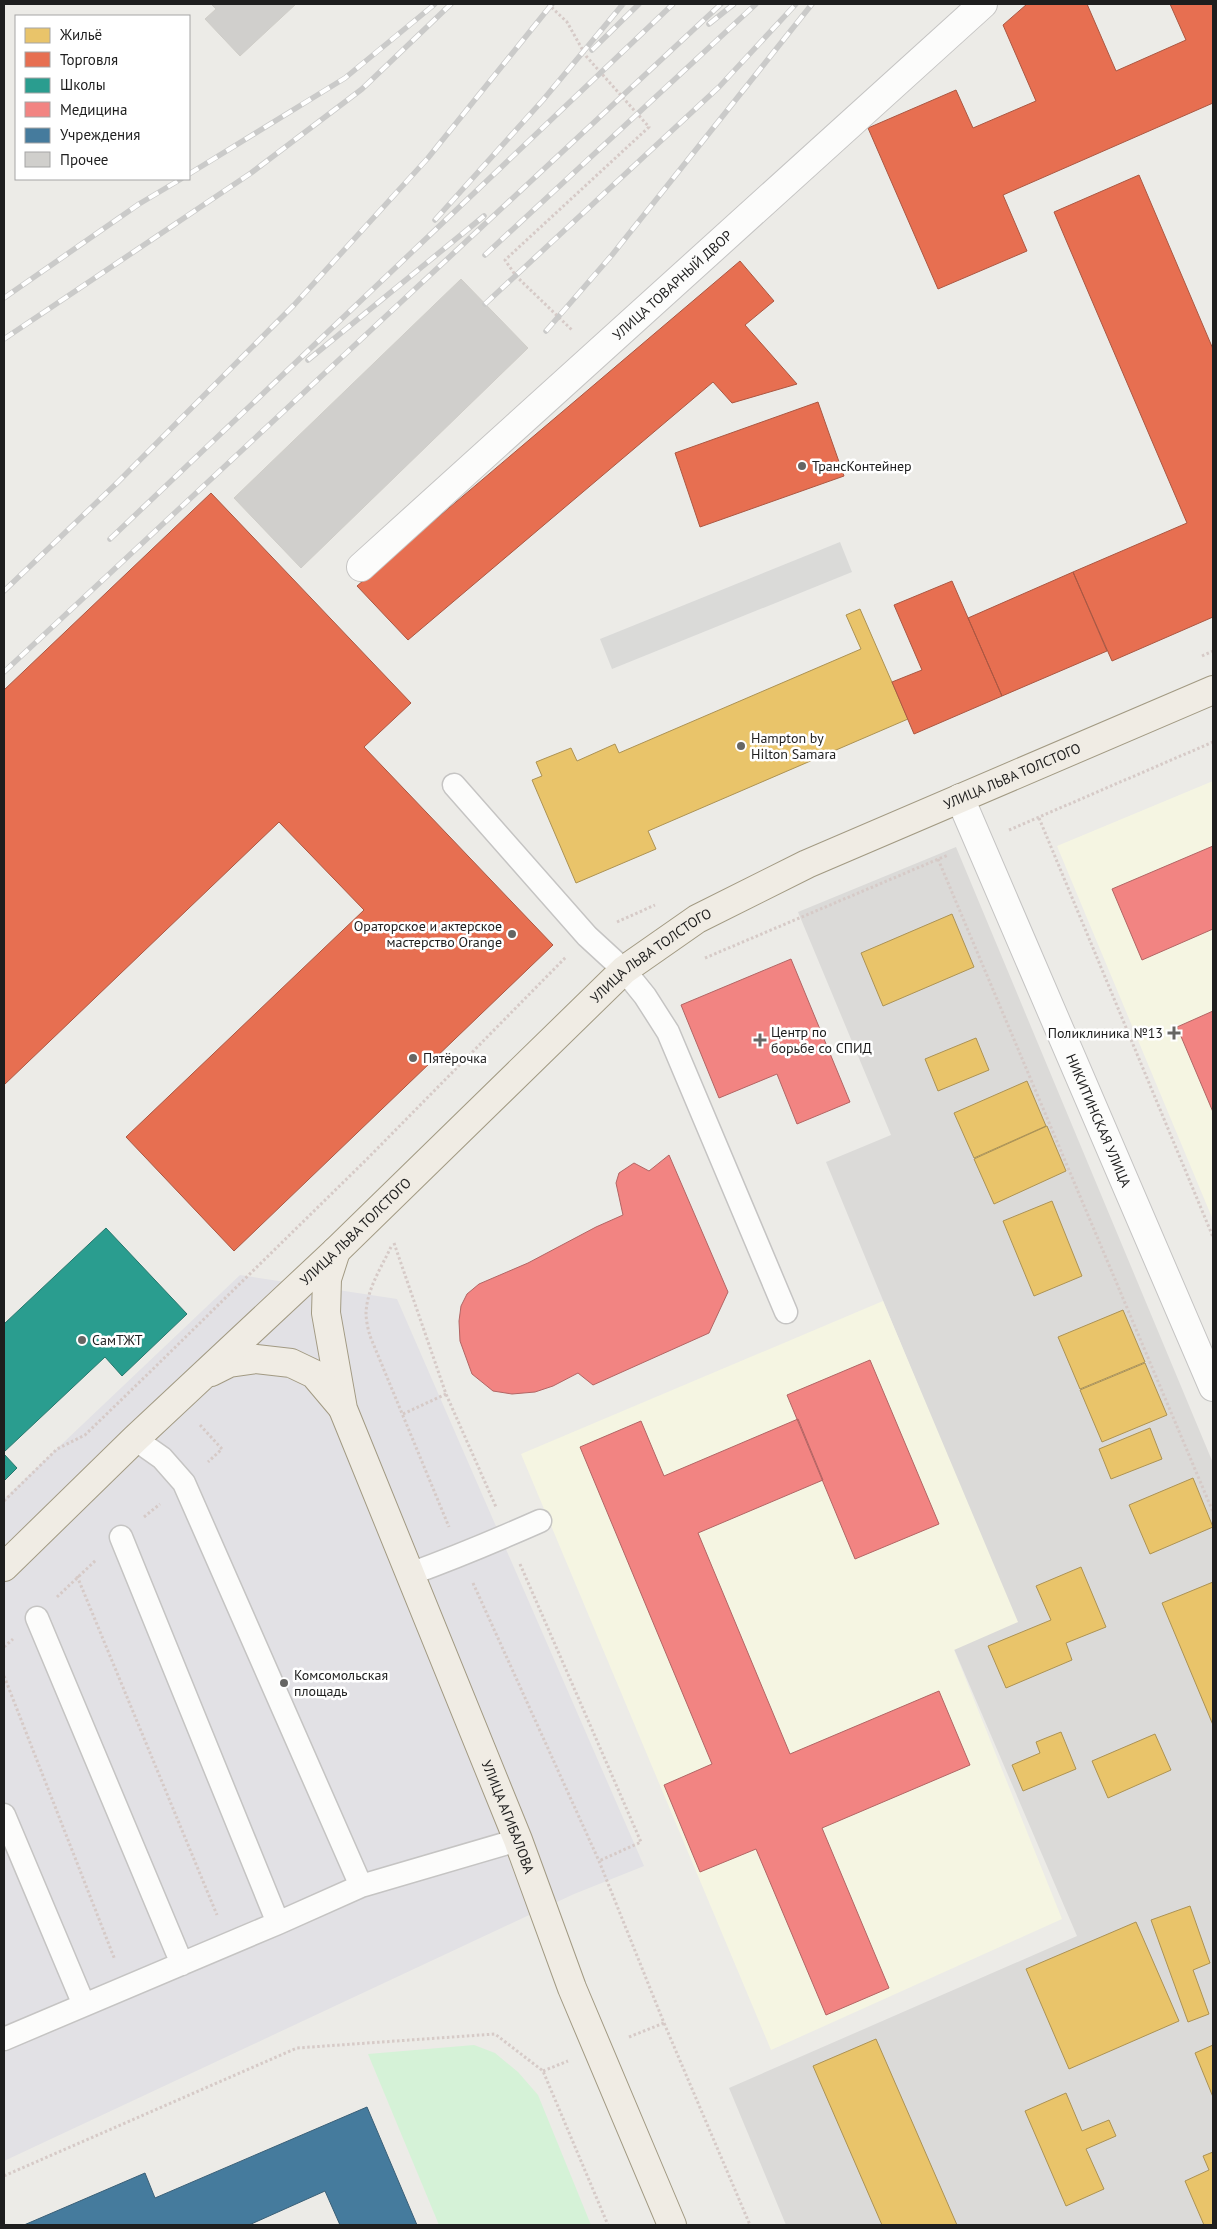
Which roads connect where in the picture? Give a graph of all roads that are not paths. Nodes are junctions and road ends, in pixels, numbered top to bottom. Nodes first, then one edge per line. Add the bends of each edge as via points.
1 (983, 4) edge
2 (362, 567) dead end
3 (1213, 690) edge
4 (454, 785) dead end
5 (960, 798) junction
6 (624, 970) junction
7 (336, 1250) junction
8 (786, 1312) dead end
9 (197, 1380) junction
10 (1213, 1387) edge
11 (343, 1409) junction
12 (135, 1439) junction
13 (540, 1521) dead end
14 (121, 1537) dead end
15 (4, 1567) edge
16 (410, 1574) junction
17 (37, 1618) dead end
18 (4, 1815) edge
19 (518, 1840) junction
20 (361, 1886) junction
21 (278, 1923) junction
22 (182, 1964) junction
23 (84, 2005) junction
24 (4, 2039) edge
25 (672, 2225) edge

1 - 2 street, УЛИЦА ТОВАРНЫЙ ДВОР
3 - 5 main road, УЛИЦА ЛЬВА ТОЛСТОГО
4 - 6 lane via 587,936
5 - 6 main road, УЛИЦА ЛЬВА ТОЛСТОГО via 735,899 697,919
5 - 10 street, НИКИТИНСКАЯ УЛИЦА
6 - 7 main road, УЛИЦА ЛЬВА ТОЛСТОГО
6 - 8 lane via 668,1032
7 - 9 main road, УЛИЦА ЛЬВА ТОЛСТОГО
7 - 11 main road via 327,1279 326,1313
9 - 11 main road via 229,1363 256,1359 291,1364 314,1374
9 - 12 main road
11 - 16 main road, УЛИЦА АГИБАЛОВА
12 - 15 main road
12 - 20 lane via 162,1458 184,1483
13 - 16 lane
14 - 21 lane
16 - 19 main road, УЛИЦА АГИБАЛОВА
17 - 22 lane
18 - 23 lane
19 - 20 lane
19 - 25 main road, УЛИЦА АГИБАЛОВА via 572,1988
20 - 21 lane
21 - 22 lane
22 - 23 lane
23 - 24 lane

